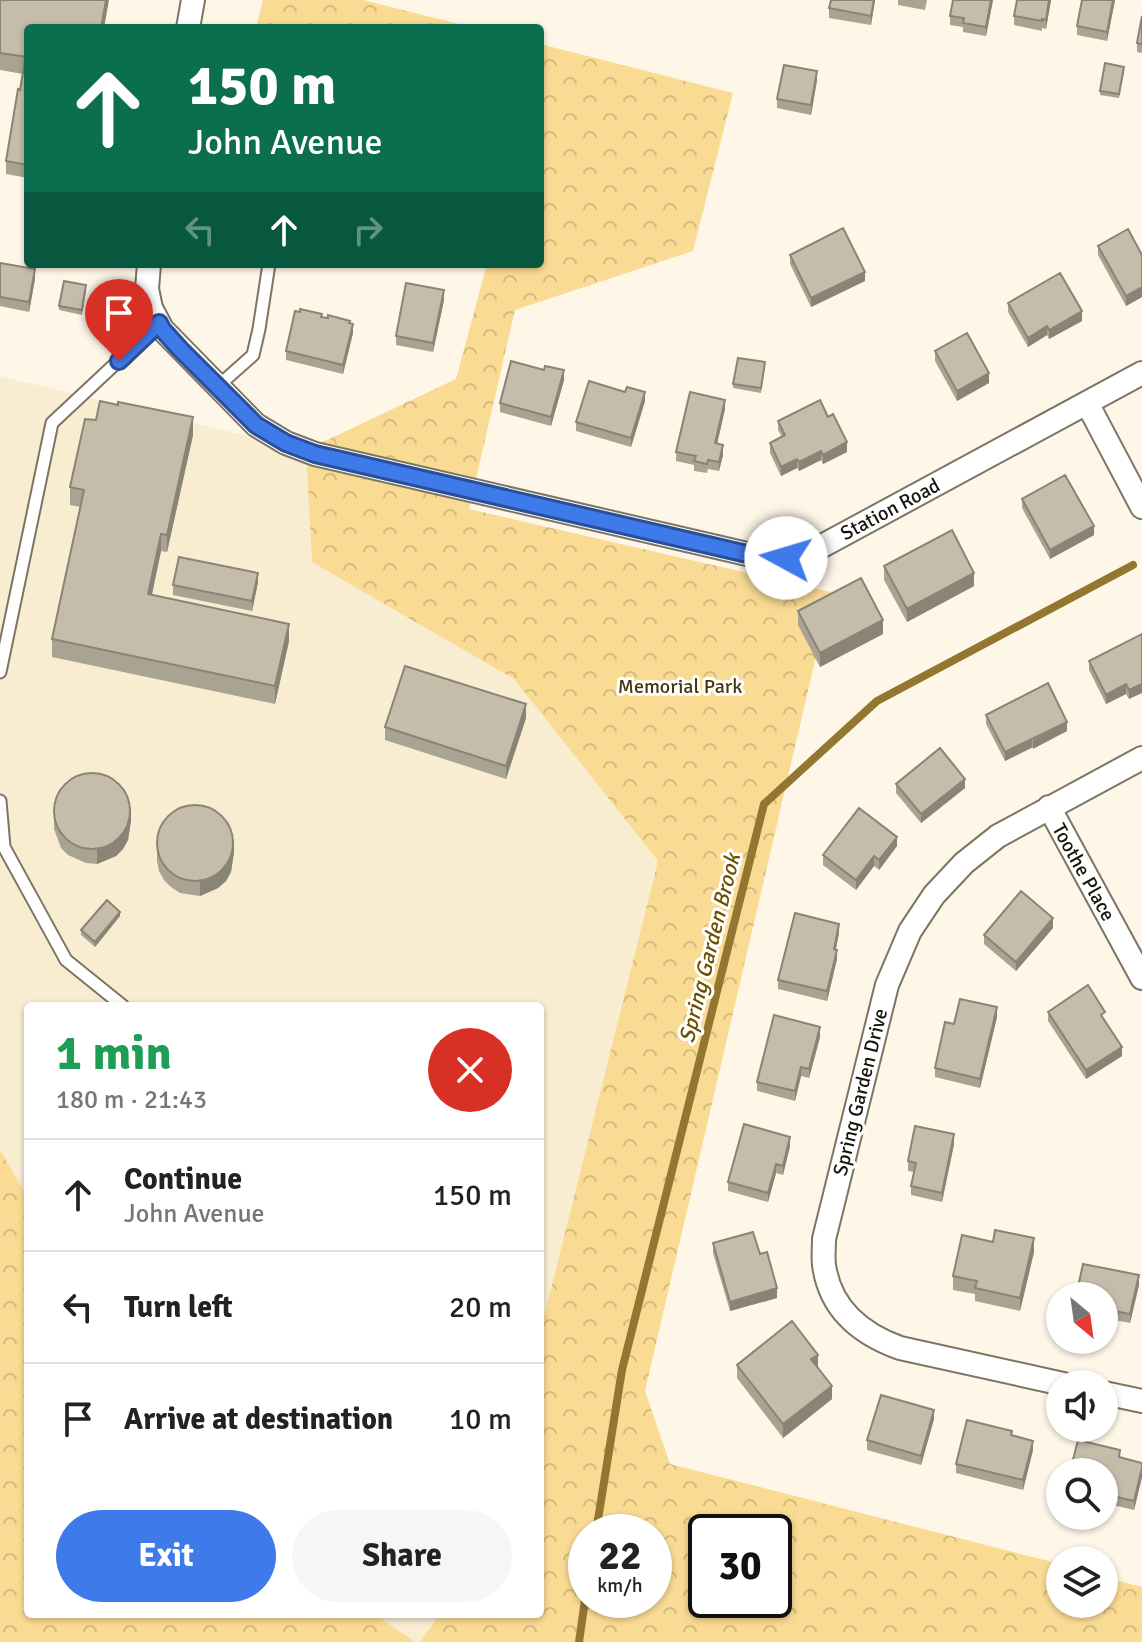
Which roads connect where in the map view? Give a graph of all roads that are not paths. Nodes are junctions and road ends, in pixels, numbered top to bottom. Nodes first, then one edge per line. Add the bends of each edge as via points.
1 (193, 0) edge
2 (189, 24) edge
3 (149, 268) edge
4 (268, 268) edge
5 (159, 323) junction
6 (1142, 373) edge
7 (217, 387) junction
8 (1087, 403) junction
9 (1142, 507) edge
10 (0, 672) edge
11 (1142, 758) edge
12 (0, 801) edge
13 (1049, 807) junction
14 (1142, 978) edge
15 (118, 1002) edge
16 (1046, 1380) edge
17 (1118, 1396) edge
18 (1142, 1401) edge

1 - 2 street
3 - 5 street via 147,289
4 - 7 lane via 253,355
5 - 7 street, Station Road
5 - 10 lane via 52,423
6 - 8 street, Station Road
7 - 8 street, Station Road via 256,425 315,454 760,557 786,558 811,552
8 - 9 street
11 - 13 street, Spring Garden Drive
12 - 15 lane via 4,847 66,960
13 - 14 street, Toothe Place
13 - 16 street, Spring Garden Drive via 964,863 910,931 887,985 824,1239 830,1288 859,1328 900,1348
17 - 18 street

